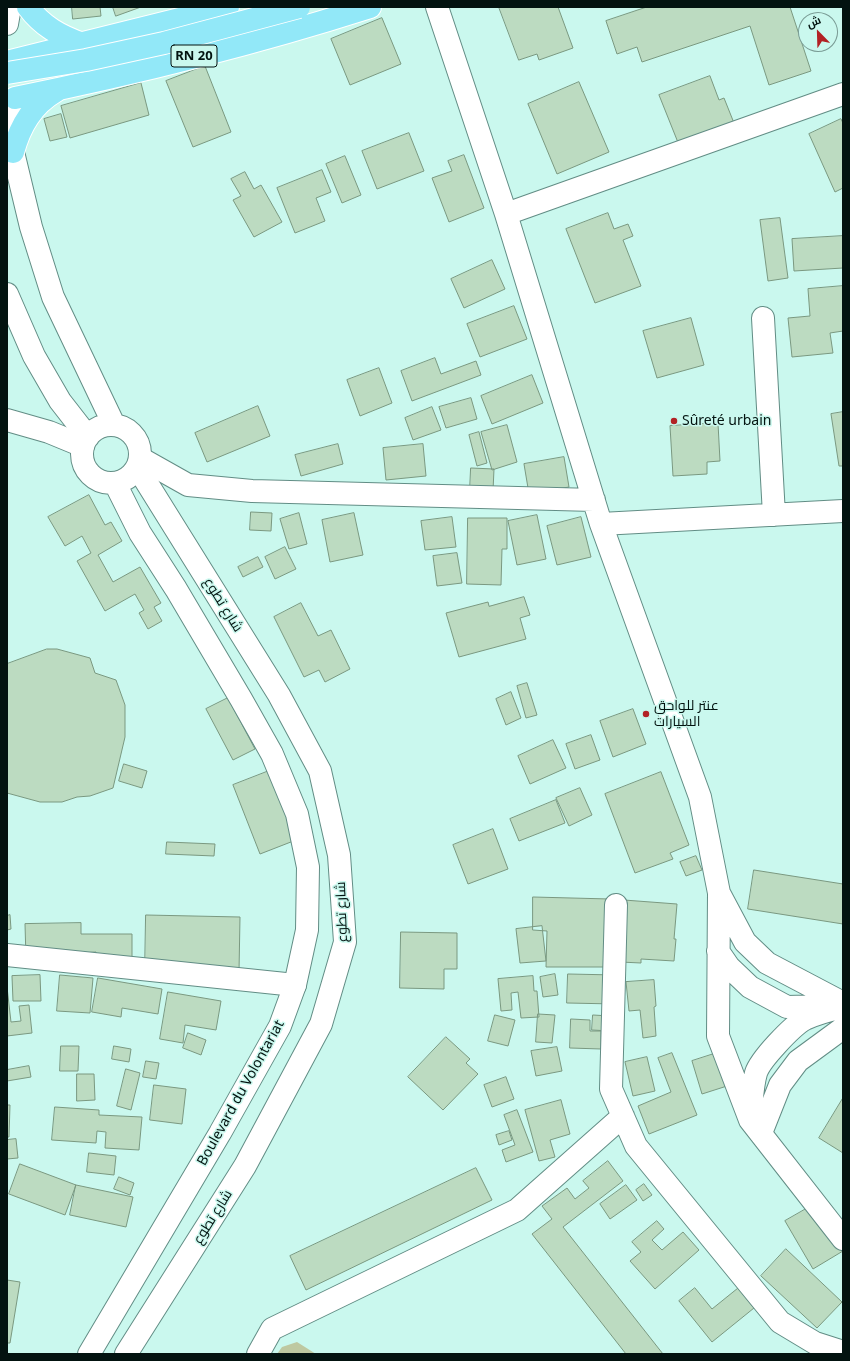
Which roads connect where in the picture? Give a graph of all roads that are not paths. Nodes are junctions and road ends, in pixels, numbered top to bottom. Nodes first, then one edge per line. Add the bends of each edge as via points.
1 (10, 7) edge
2 (28, 7) edge
3 (228, 7) edge
4 (299, 7) edge
5 (370, 7) edge
6 (437, 7) edge
7 (7, 24) edge
8 (83, 44) junction
9 (7, 62) edge
10 (7, 67) edge
11 (7, 73) edge
12 (60, 89) junction
13 (843, 94) edge
14 (11, 108) edge
15 (13, 152) junction
16 (506, 214) junction
17 (7, 294) edge
18 (763, 318) dead end
19 (7, 420) edge
20 (114, 424) junction
21 (85, 441) junction
22 (139, 462) junction
23 (115, 483) junction
24 (594, 500) junction
25 (843, 511) edge
26 (774, 515) junction
27 (601, 524) junction
28 (719, 893) junction
29 (616, 905) dead end
30 (718, 951) junction
31 (7, 955) edge
32 (295, 985) junction
33 (843, 1003) edge
34 (843, 1007) edge
35 (843, 1028) edge
36 (623, 1116) junction
37 (755, 1126) junction
38 (843, 1238) edge
39 (843, 1352) edge
40 (89, 1354) edge
41 (126, 1354) edge
42 (258, 1354) edge

1 - 7 street
2 - 8 highway via 48,28 65,38
3 - 8 highway
4 - 11 highway, RN 20, bridge via 164,43 86,60
5 - 12 highway, RN 20 via 242,45
6 - 16 street
8 - 9 highway
10 - 14 highway via 12,73 15,86
12 - 14 highway, RN 20
12 - 15 highway via 41,102 29,115 20,130
13 - 16 street
14 - 15 street via 9,133
15 - 20 street via 31,227 53,297
16 - 24 street
17 - 21 street via 34,356
18 - 26 street
19 - 21 street
20 - 21 street via 104,425 95,430
20 - 22 street via 131,432 137,440 140,449
21 - 23 street via 82,455 89,473 96,479
22 - 23 street via 132,475
22 - 24 street via 188,484 252,491
22 - 41 street, شارع تطوع via 279,695 320,771 339,855 345,942 321,1024 245,1166
23 - 32 street, Boulevard du Volontariat via 140,534 176,589 272,754 297,814 308,867 307,930
24 - 27 street
25 - 26 street
26 - 27 street
27 - 28 street via 700,797
28 - 30 street
28 - 33 street via 745,942 767,963
29 - 36 street via 611,1089
30 - 34 street via 729,967 750,987 787,1007
30 - 37 street via 718,1036
31 - 32 street
32 - 40 street, Boulevard du Volontariat via 280,1026
34 - 37 street via 804,1019 770,1051 756,1072
35 - 37 street via 798,1061
36 - 39 street via 636,1146 780,1322 815,1343
36 - 42 street via 517,1210 272,1329
37 - 38 street

